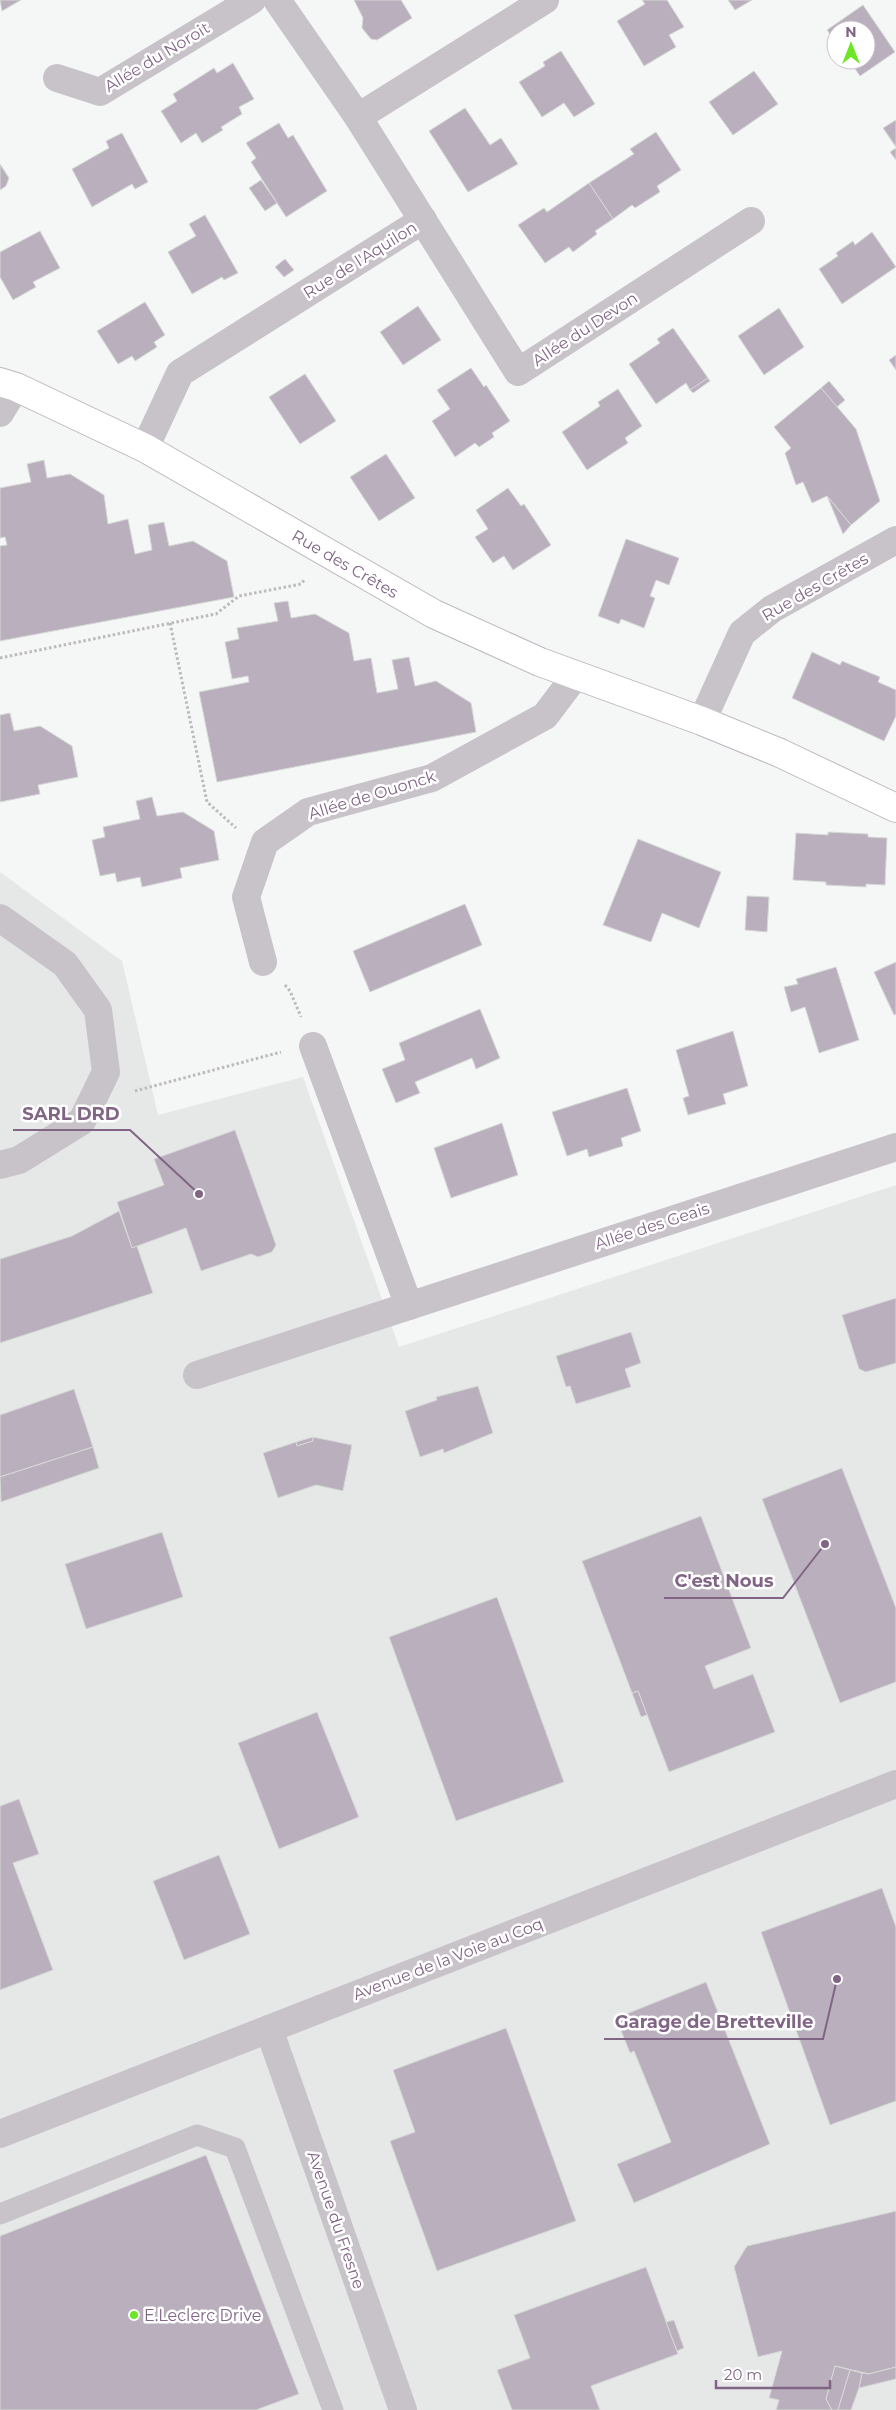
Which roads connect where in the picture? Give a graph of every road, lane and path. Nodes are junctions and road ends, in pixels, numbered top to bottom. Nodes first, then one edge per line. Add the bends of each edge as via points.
1 (252, 0) edge
2 (277, 0) edge
3 (545, 0) edge
4 (57, 78) dead end
5 (358, 118) junction
6 (423, 220) junction
7 (751, 221) dead end
8 (8, 384) edge
9 (0, 413) edge
10 (144, 448) junction
11 (896, 540) edge
12 (325, 553) junction
13 (170, 623) junction
14 (0, 658) edge
15 (576, 675) junction
16 (702, 721) junction
17 (896, 808) edge
18 (262, 851) junction
19 (0, 918) edge
20 (263, 962) joint
21 (313, 1046) junction
22 (97, 1090) junction
23 (896, 1147) edge
24 (0, 1166) edge
25 (409, 1306) junction
26 (197, 1376) dead end
27 (896, 1784) edge
28 (269, 2029) junction
29 (0, 2134) edge
30 (0, 2214) edge
31 (333, 2410) edge
32 (404, 2410) edge

1 - 4 street, Allée du Noroit via 100,92
2 - 5 street
3 - 5 street
5 - 6 street, Rue de l'Aquilon
6 - 7 street, Allée du Devon via 518,372
6 - 10 street, Rue de l'Aquilon via 180,373
8 - 9 street
8 - 10 street, Rue des Crêtes
10 - 12 street, Rue des Crêtes
11 - 16 street, Rue des Crêtes via 772,609 742,633
12 - 13 path via 301,584 239,596 216,614
12 - 15 street, Rue des Crêtes via 434,614
13 - 14 path
13 - 18 path via 207,802
15 - 16 street, Rue des Crêtes
15 - 18 street, Allée de Ouonck via 545,716 432,778 308,812 265,842
16 - 17 street, Rue des Crêtes via 780,753
18 - 20 street, Allée de Ouonck via 246,897
19 - 22 street via 65,964 98,1010 106,1072
20 - 21 path via 290,991
21 - 22 path via 264,1055 140,1091
21 - 25 street
22 - 24 street via 82,1121 19,1160
23 - 25 street, Allée des Geais
25 - 26 street, Allée des Geais
27 - 28 street, Avenue de la Voie au Coq
28 - 29 street, Avenue de la Voie au Coq
28 - 32 street, Avenue du Fresne
30 - 31 lane via 197,2135 235,2148

